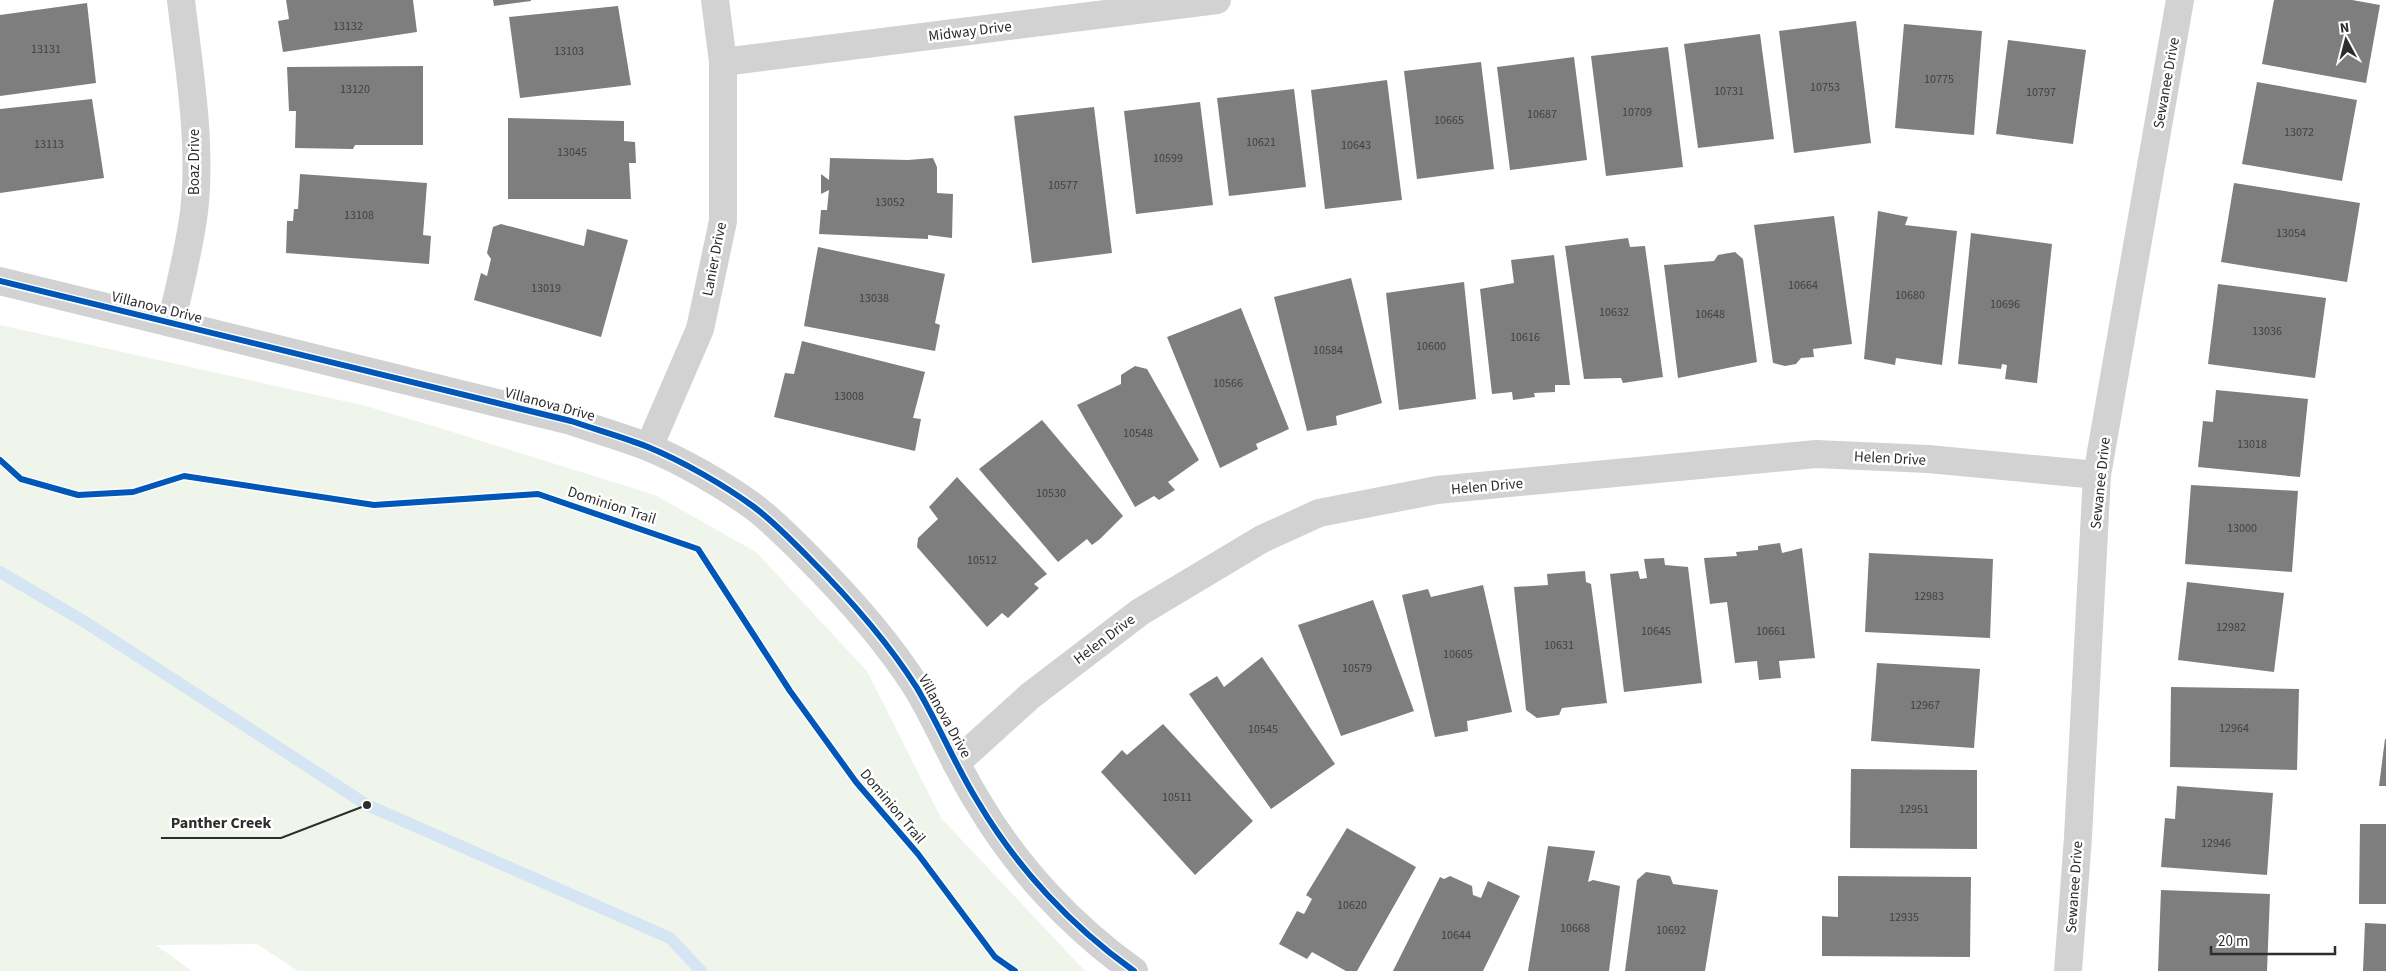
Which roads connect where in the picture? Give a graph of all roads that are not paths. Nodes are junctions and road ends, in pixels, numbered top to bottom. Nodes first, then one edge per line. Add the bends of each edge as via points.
1 (181, 0) edge
2 (715, 0) edge
3 (1217, 0) edge
4 (2180, 0) edge
5 (723, 62) junction
6 (0, 281) edge
7 (171, 323) junction
8 (648, 447) junction
9 (2097, 475) junction
10 (956, 762) junction
11 (1134, 971) edge
12 (2068, 971) edge

1 - 7 street, Boaz Drive via 194,103 196,149 194,210 185,268
2 - 5 street, Lanier Drive
3 - 5 street, Midway Drive
4 - 9 street, Sewanee Drive
5 - 8 street, Lanier Drive via 723,221 700,329
6 - 7 street, Villanova Drive
7 - 8 street, Villanova Drive via 571,421
8 - 10 street, Villanova Drive via 754,507 846,595 903,666
9 - 10 street, Helen Drive via 1928,459 1816,454 1437,490 1319,513 1262,539 1140,612 1030,696
9 - 12 street, Sewanee Drive
10 - 11 street, Villanova Drive via 978,803 1022,865 1077,924

